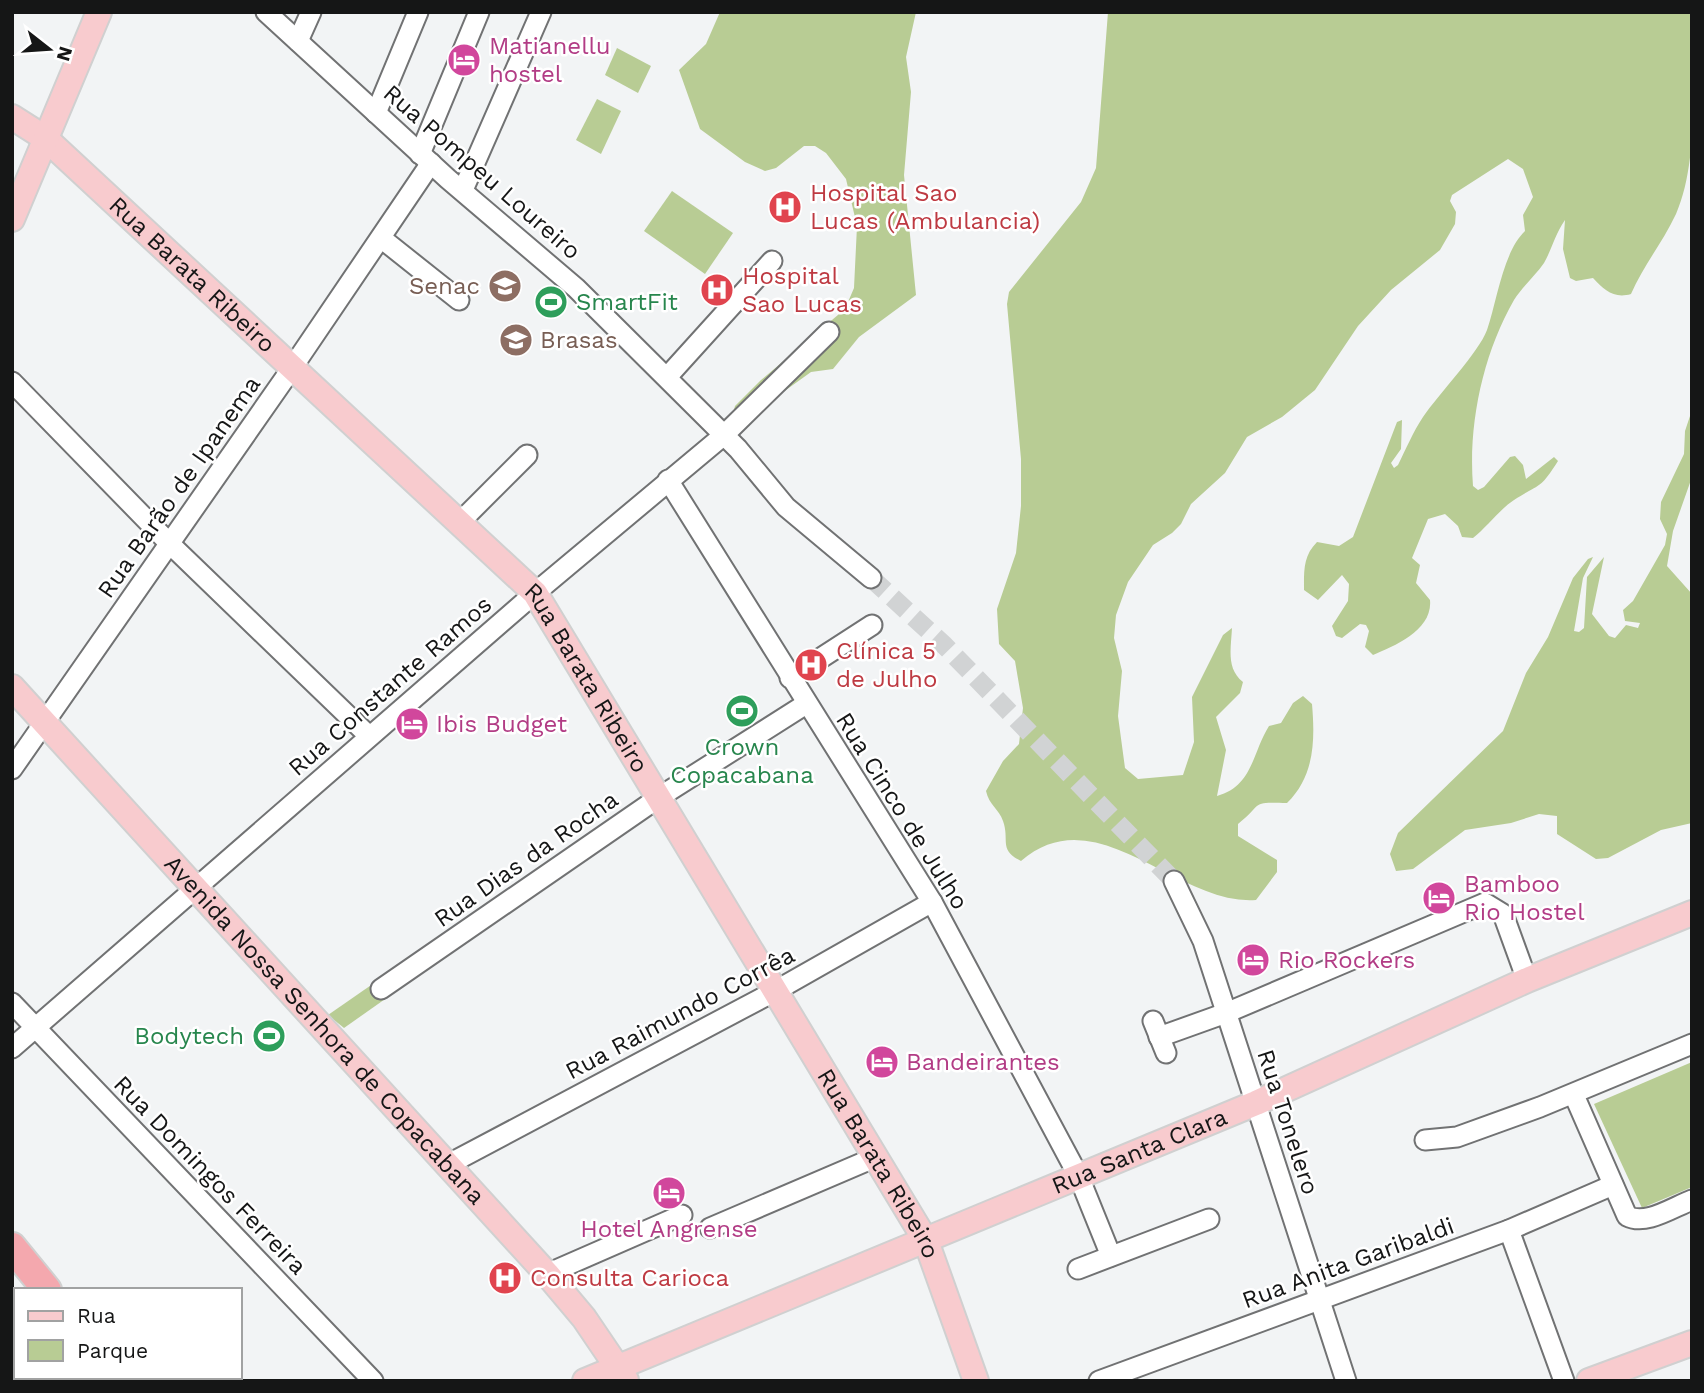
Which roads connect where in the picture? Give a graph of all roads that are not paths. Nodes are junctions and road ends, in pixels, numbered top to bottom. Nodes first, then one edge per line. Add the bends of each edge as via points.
1 (99, 12) edge
2 (266, 12) edge
3 (311, 12) edge
4 (418, 12) edge
5 (480, 12) edge
6 (541, 12) edge
7 (298, 41) junction
8 (376, 113) junction
9 (12, 117) edge
10 (45, 138) junction
11 (425, 158) junction
12 (463, 190) junction
13 (12, 219) edge
14 (381, 238) junction
15 (772, 261) dead end
16 (459, 300) dead end
17 (829, 332) dead end
18 (292, 368) junction
19 (668, 376) junction
20 (12, 382) edge
21 (724, 435) junction
22 (527, 456) dead end
23 (668, 480) junction
24 (460, 522) junction
25 (169, 543) junction
26 (871, 579) tunnel mouth
27 (535, 593) junction
28 (872, 625) dead end
29 (790, 678) junction
30 (12, 687) edge
31 (806, 704) junction
32 (45, 720) junction
33 (369, 736) junction
34 (12, 769) edge
35 (661, 796) junction
36 (1174, 881) tunnel mouth
37 (196, 888) junction
38 (932, 902) junction
39 (1692, 913) edge
40 (1527, 980) junction
41 (381, 989) dead end
42 (777, 990) junction
43 (12, 1003) edge
44 (1226, 1013) junction
45 (34, 1028) junction
46 (1159, 1037) dead end
47 (1692, 1044) edge
48 (12, 1048) edge
49 (1574, 1095) junction
50 (1256, 1103) junction
51 (1425, 1140) dead end
52 (876, 1157) junction
53 (449, 1164) junction
54 (1079, 1177) junction
55 (1613, 1185) junction
56 (1692, 1200) edge
57 (682, 1215) dead end
58 (1209, 1219) dead end
59 (710, 1228) dead end
60 (1509, 1230) junction
61 (926, 1241) junction
62 (12, 1247) edge
63 (1111, 1256) junction
64 (1078, 1269) dead end
65 (547, 1274) junction
66 (45, 1288) edge
67 (1320, 1299) junction
68 (1692, 1343) edge
69 (622, 1374) edge
70 (373, 1381) edge
71 (585, 1381) edge
72 (976, 1381) edge
73 (1098, 1381) edge
74 (1346, 1381) edge
75 (1564, 1381) edge
76 (1589, 1381) edge

1 - 10 main road
2 - 7 street, Rua Pompeu Loureiro
3 - 7 street
4 - 8 street
5 - 11 street, Rua Barão de Ipanema
6 - 12 street
7 - 8 street, Rua Pompeu Loureiro
8 - 11 street, Rua Pompeu Loureiro
9 - 10 main road, Rua Barata Ribeiro
10 - 13 main road
10 - 18 main road, Rua Barata Ribeiro
11 - 12 street, Rua Pompeu Loureiro
11 - 14 street, Rua Barão de Ipanema
12 - 19 street, Rua Pompeu Loureiro
14 - 16 street
14 - 18 street, Rua Barão de Ipanema
15 - 19 street
17 - 21 street, Rua Constante Ramos
18 - 24 main road, Rua Barata Ribeiro
18 - 25 street, Rua Barão de Ipanema
19 - 21 street, Rua Pompeu Loureiro
20 - 25 street
21 - 23 street, Rua Constante Ramos
21 - 26 street, Rua Pompeu Loureiro via 786,507
22 - 24 street
23 - 27 street, Rua Constante Ramos
23 - 29 street, Rua Cinco de Julho
24 - 27 main road, Rua Barata Ribeiro
25 - 32 street, Rua Barão de Ipanema
25 - 33 street
27 - 33 street, Rua Constante Ramos
27 - 35 main road, Rua Barata Ribeiro
28 - 29 street
29 - 31 street, Rua Cinco de Julho
30 - 32 main road, Avenida Nossa Senhora de Copacabana
31 - 35 street, Rua Dias da Rocha
31 - 38 street, Rua Cinco de Julho
32 - 34 street, Rua Barão de Ipanema
32 - 37 main road, Avenida Nossa Senhora de Copacabana
33 - 37 street, Rua Constante Ramos
35 - 41 street, Rua Dias da Rocha
35 - 42 main road, Rua Barata Ribeiro
36 - 44 street, Rua Tonelero via 1203,941
37 - 45 street, Rua Constante Ramos
37 - 53 main road, Avenida Nossa Senhora de Copacabana
38 - 42 street, Rua Raimundo Corrêa
38 - 54 street, Rua Cinco de Julho
39 - 40 main road, Rua Santa Clara
40 - 44 street via 1503,914 1485,903
40 - 50 main road, Rua Santa Clara
42 - 52 main road, Rua Barata Ribeiro
42 - 53 street, Rua Raimundo Corrêa
43 - 45 street, Rua Domingos Ferreira
44 - 46 street
44 - 50 street, Rua Tonelero
45 - 48 street, Rua Constante Ramos
45 - 70 street, Rua Domingos Ferreira
47 - 49 street
49 - 51 street via 1457,1137
49 - 55 street
50 - 54 main road, Rua Santa Clara
50 - 67 street, Rua Tonelero
52 - 59 street
52 - 61 main road, Rua Barata Ribeiro
53 - 65 main road, Avenida Nossa Senhora de Copacabana
54 - 61 main road, Rua Santa Clara
54 - 63 street, Rua Cinco de Julho
55 - 56 street via 1623,1210 1633,1219 1646,1219
55 - 60 street, Rua Anita Garibaldi
57 - 65 street
58 - 63 street
60 - 67 street, Rua Anita Garibaldi
60 - 75 street
61 - 69 main road, Rua Santa Clara
61 - 72 main road, Rua Barata Ribeiro
62 - 66 highway
63 - 64 street
65 - 69 main road, Avenida Nossa Senhora de Copacabana
67 - 73 street, Rua Anita Garibaldi
67 - 74 street, Rua Tonelero
68 - 76 main road
69 - 71 main road, Rua Santa Clara

